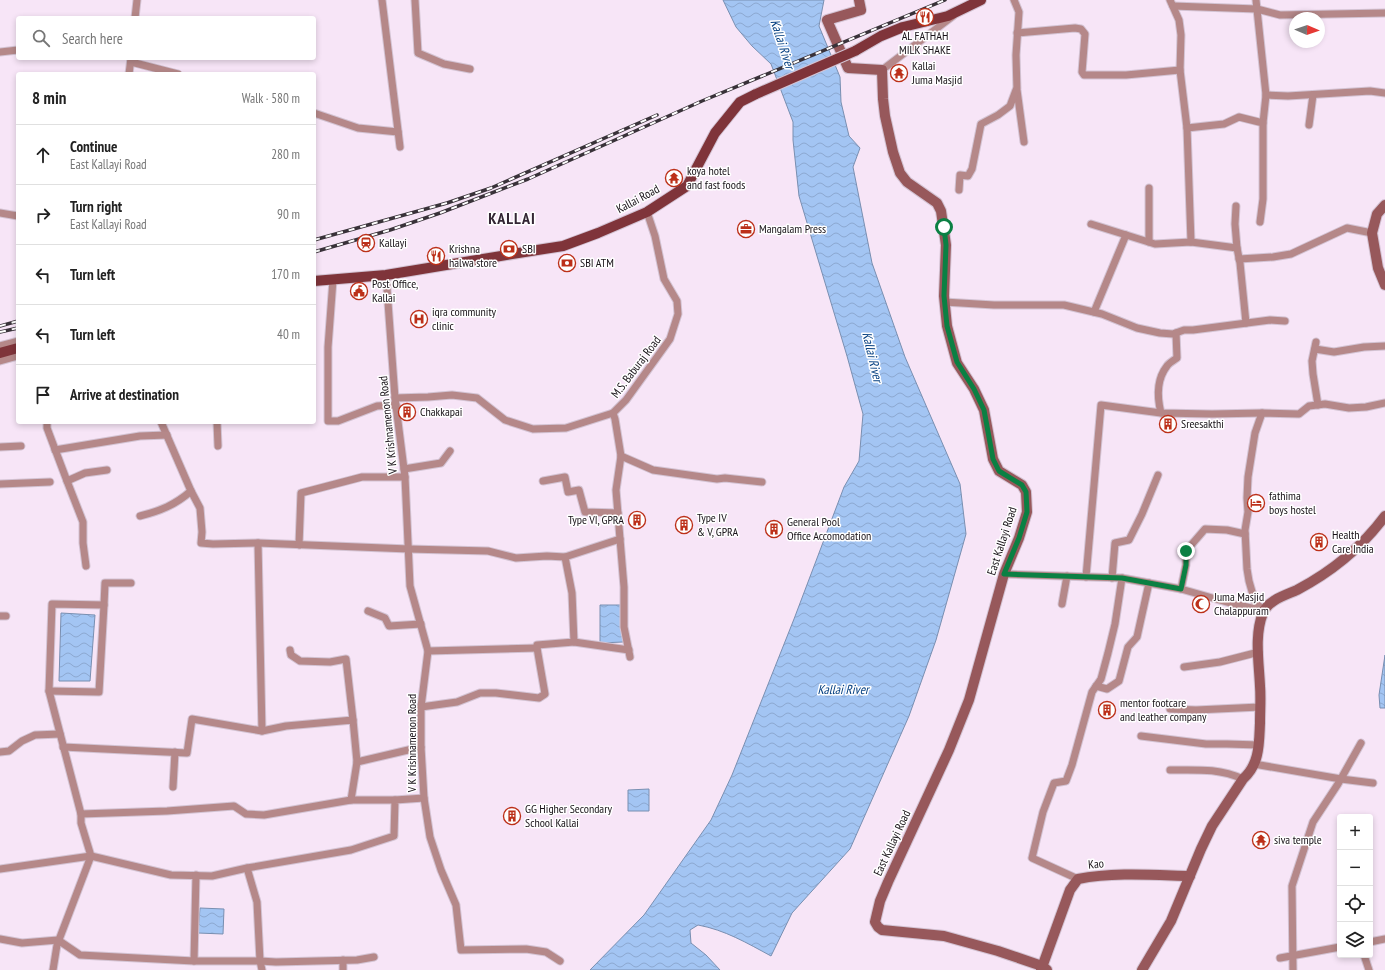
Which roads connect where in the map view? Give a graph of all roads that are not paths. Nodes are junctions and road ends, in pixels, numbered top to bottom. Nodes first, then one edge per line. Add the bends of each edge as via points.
1 (137, 0) edge
2 (382, 0) edge
3 (416, 0) edge
4 (859, 0) edge
5 (981, 0) edge
6 (1014, 0) edge
7 (1256, 0) edge
8 (1172, 3) edge
9 (1257, 9) junction
10 (961, 10) junction
11 (1385, 12) edge
12 (135, 16) edge
13 (1017, 33) junction
14 (16, 50) edge
15 (0, 52) edge
16 (131, 60) edge
17 (470, 69) dead end
18 (882, 70) junction
19 (1180, 70) junction
20 (129, 72) edge
21 (171, 72) edge
22 (1017, 86) junction
23 (1385, 93) edge
24 (1266, 95) junction
25 (1313, 95) junction
26 (316, 114) edge
27 (1263, 123) junction
28 (1309, 125) dead end
29 (1187, 128) junction
30 (398, 132) junction
31 (1024, 142) dead end
32 (400, 147) dead end
33 (1149, 188) dead end
34 (959, 190) dead end
35 (1385, 205) edge
36 (1236, 206) dead end
37 (647, 212) junction
38 (0, 213) edge
39 (16, 216) edge
40 (1260, 222) dead end
41 (1091, 224) dead end
42 (1372, 233) junction
43 (1126, 235) junction
44 (1149, 242) junction
45 (1191, 242) junction
46 (1237, 248) junction
47 (1239, 259) junction
48 (386, 275) junction
49 (333, 280) junction
50 (316, 281) edge
51 (1385, 285) edge
52 (944, 302) junction
53 (1094, 312) junction
54 (1285, 321) dead end
55 (1246, 323) junction
56 (1176, 333) junction
57 (16, 342) edge
58 (0, 346) edge
59 (1385, 346) edge
60 (16, 349) edge
61 (0, 353) edge
62 (16, 357) edge
63 (0, 361) edge
64 (396, 401) junction
65 (1385, 403) edge
66 (1318, 405) junction
67 (612, 413) junction
68 (1161, 413) junction
69 (1262, 413) junction
70 (47, 424) edge
71 (162, 424) edge
72 (217, 424) edge
73 (167, 435) junction
74 (21, 446) dead end
75 (218, 446) dead end
76 (0, 447) edge
77 (55, 450) junction
78 (450, 451) dead end
79 (621, 456) junction
80 (404, 469) junction
81 (107, 470) dead end
82 (1158, 475) dead end
83 (405, 477) junction
84 (67, 481) junction
85 (542, 481) dead end
86 (50, 482) dead end
87 (762, 482) dead end
88 (0, 484) edge
89 (190, 491) junction
90 (618, 513) junction
91 (140, 516) dead end
92 (1385, 516) edge
93 (1245, 534) junction
94 (620, 539) junction
95 (258, 543) junction
96 (300, 545) junction
97 (408, 549) junction
98 (564, 557) junction
99 (86, 566) dead end
100 (1004, 574) junction
101 (1067, 576) junction
102 (1086, 577) junction
103 (1112, 578) junction
104 (1122, 578) junction
105 (131, 583) dead end
106 (1149, 583) junction
107 (1181, 589) junction
108 (1062, 604) dead end
109 (104, 605) junction
110 (368, 611) dead end
111 (1264, 611) junction
112 (421, 624) junction
113 (574, 642) junction
114 (537, 648) junction
115 (290, 650) dead end
116 (629, 650) junction
117 (428, 651) junction
118 (1259, 652) junction
119 (630, 658) dead end
120 (1184, 667) dead end
121 (1096, 686) junction
122 (49, 691) junction
123 (421, 707) junction
124 (1260, 707) junction
125 (1170, 709) dead end
126 (353, 720) junction
127 (262, 731) junction
128 (60, 734) junction
129 (1141, 736) dead end
130 (1361, 742) dead end
131 (1259, 745) junction
132 (64, 747) junction
133 (421, 747) junction
134 (0, 752) edge
135 (175, 752) junction
136 (357, 762) junction
137 (1254, 764) junction
138 (1170, 770) dead end
139 (1243, 779) junction
140 (1340, 779) junction
141 (1373, 783) dead end
142 (173, 787) dead end
143 (424, 798) junction
144 (351, 800) junction
145 (395, 800) junction
146 (81, 814) junction
147 (91, 856) junction
148 (247, 868) junction
149 (0, 869) edge
150 (196, 876) junction
151 (1190, 876) junction
152 (1078, 879) junction
153 (0, 939) edge
154 (1385, 939) edge
155 (58, 940) junction
156 (1373, 941) edge
157 (1337, 948) edge
158 (374, 956) dead end
159 (1293, 956) junction
160 (1280, 958) dead end
161 (1365, 958) edge
162 (343, 960) junction
163 (194, 961) junction
164 (260, 961) junction
165 (560, 961) dead end
166 (1044, 969) edge
167 (53, 970) edge
168 (262, 970) edge
169 (343, 970) edge
170 (1142, 970) edge
171 (1293, 970) edge
172 (1369, 970) edge

1 - 12 street
2 - 30 street
3 - 17 street via 418,53 444,64
4 - 18 street via 861,10 827,20 848,68
5 - 10 main road, Kallai Road
6 - 13 street via 1019,12
7 - 9 street
8 - 9 street
8 - 19 street via 1181,34
9 - 11 street via 1280,15
9 - 24 street
10 - 18 street
10 - 37 main road, Kallai Road, bridge via 948,16 903,27 740,102 715,133 687,186
13 - 19 street via 1075,28 1081,30 1085,34 1082,72 1084,75 1126,75
13 - 22 street
14 - 15 street
16 - 20 street
16 - 21 street
18 - 52 street, East Kallayi Road via 883,99 893,152 900,173 907,182 937,203 941,211 946,245
19 - 29 street
22 - 31 street
22 - 34 street via 1010,106 981,124 972,169 968,176 960,175
23 - 25 street via 1370,91
24 - 25 street
24 - 27 street
25 - 28 street
26 - 30 street via 358,128
27 - 29 street via 1239,117 1224,124
27 - 40 street via 1263,199
29 - 45 street
30 - 32 street
33 - 44 street
35 - 42 street via 1378,214
36 - 46 street
37 - 48 main road, Kallai Road via 563,246
37 - 67 street, M.S. Baburaj Road via 664,279 677,301 678,314 670,339 626,400
38 - 39 street
41 - 43 street
42 - 47 street via 1348,228 1291,254
42 - 51 street via 1378,268
43 - 44 street
43 - 53 street
44 - 45 street
45 - 46 street
46 - 47 street
47 - 55 street
48 - 49 main road, Kallai Road
48 - 64 street, V K Krishnamenon Road
49 - 50 main road, Kallai Road
49 - 64 street via 328,347 328,421 338,421
52 - 53 street via 1064,305
52 - 100 street, East Kallayi Road via 947,326 957,362 984,410 993,459 999,471 1022,485 1026,492 1027,512
53 - 56 street via 1137,328 1160,333
54 - 55 street
55 - 56 street
56 - 68 street via 1177,358 1167,366 1159,382 1158,399
57 - 58 street
59 - 66 street via 1334,352 1315,346 1312,361
60 - 61 main road
62 - 63 street
64 - 67 street via 452,395 477,398 505,420 533,429 566,428
64 - 80 street, V K Krishnamenon Road
65 - 66 street via 1349,408
66 - 69 street via 1309,406 1299,414
67 - 79 street, M.S. Baburaj Road
68 - 69 street
68 - 102 street via 1101,405
69 - 93 street via 1255,433 1248,477
70 - 77 street
71 - 73 street
72 - 75 street
73 - 77 street via 140,436
73 - 89 street
74 - 76 street
77 - 84 street
78 - 80 street via 441,463
79 - 87 street via 654,470
79 - 90 street, M.S. Baburaj Road via 616,490
80 - 83 street, V K Krishnamenon Road
81 - 84 street via 85,473
82 - 103 street via 1129,540 1115,543
83 - 96 street via 362,477 301,493
83 - 97 street, V K Krishnamenon Road
84 - 99 street via 83,522
85 - 90 street via 565,477 568,492 579,490 585,512
86 - 88 street
89 - 91 street via 181,500 156,512
89 - 95 street via 200,508 201,543
90 - 94 street, M.S. Baburaj Road
92 - 111 street via 1349,555 1319,578 1275,600
93 - 107 street via 1205,529 1186,551
93 - 111 street via 1249,580 1255,602
94 - 98 street
94 - 116 street, M.S. Baburaj Road via 624,627
95 - 96 street
95 - 127 street
96 - 97 street
97 - 98 street via 488,551 516,558
97 - 112 street, V K Krishnamenon Road via 410,586
98 - 113 street via 572,593
100 - 101 street
100 - 166 street, East Kallayi Road via 969,700 949,750 888,882 875,922 882,930 944,936 998,951
101 - 102 street
101 - 108 street
102 - 103 street
103 - 104 street
104 - 106 street
104 - 121 street via 1115,624 1101,679
105 - 109 street via 105,583
106 - 107 street
106 - 121 street via 1137,637 1128,647 1119,681 1107,689
107 - 111 street
109 - 122 street via 99,692
109 - 122 street via 52,604
110 - 112 street via 385,618 389,626
111 - 118 street via 1259,630
112 - 117 street, V K Krishnamenon Road
113 - 114 street via 538,645
113 - 116 street
114 - 117 street
114 - 123 street via 545,694 539,698 480,693 457,702
115 - 126 street via 290,655 300,661 346,660
116 - 119 street, M.S. Baburaj Road
117 - 123 street, V K Krishnamenon Road
118 - 120 street via 1220,662
118 - 124 street
121 - 152 street via 1092,692 1066,781 1054,783 1043,812 1032,858
122 - 128 street
123 - 133 street, V K Krishnamenon Road
124 - 125 street
124 - 131 street
126 - 127 street via 286,726
126 - 136 street
127 - 135 street via 192,719 187,753
128 - 132 street
128 - 134 street via 35,735 9,751
129 - 131 street via 1206,744
130 - 140 street
131 - 137 street
132 - 135 street
132 - 146 street
133 - 136 street
133 - 143 street, V K Krishnamenon Road
135 - 142 street
136 - 144 street
137 - 139 street
137 - 140 street
138 - 139 street via 1212,770 1230,773
139 - 151 street via 1212,826
140 - 141 street
140 - 159 street via 1313,822 1292,886
143 - 145 street, V K Krishnamenon Road
143 - 165 street via 430,837 456,905 461,950 526,949 546,952
144 - 145 street
144 - 146 street via 264,815 246,814 234,806
145 - 148 street, V K Krishnamenon Road via 394,836 351,850
146 - 147 street via 81,823
147 - 149 street, V K Krishnamenon Road
147 - 150 street, V K Krishnamenon Road via 171,875
147 - 155 street
148 - 150 street, V K Krishnamenon Road via 212,876
148 - 164 street via 257,902
150 - 163 street
151 - 152 street, Kao via 1104,876
151 - 170 street via 1171,921
152 - 166 street, Kao via 1070,890
153 - 155 street via 22,943
154 - 156 street
155 - 163 street via 80,955
155 - 167 street
157 - 159 street
158 - 162 street
159 - 160 street
159 - 171 street
161 - 172 street
162 - 164 street
162 - 169 street
163 - 164 street
164 - 168 street

